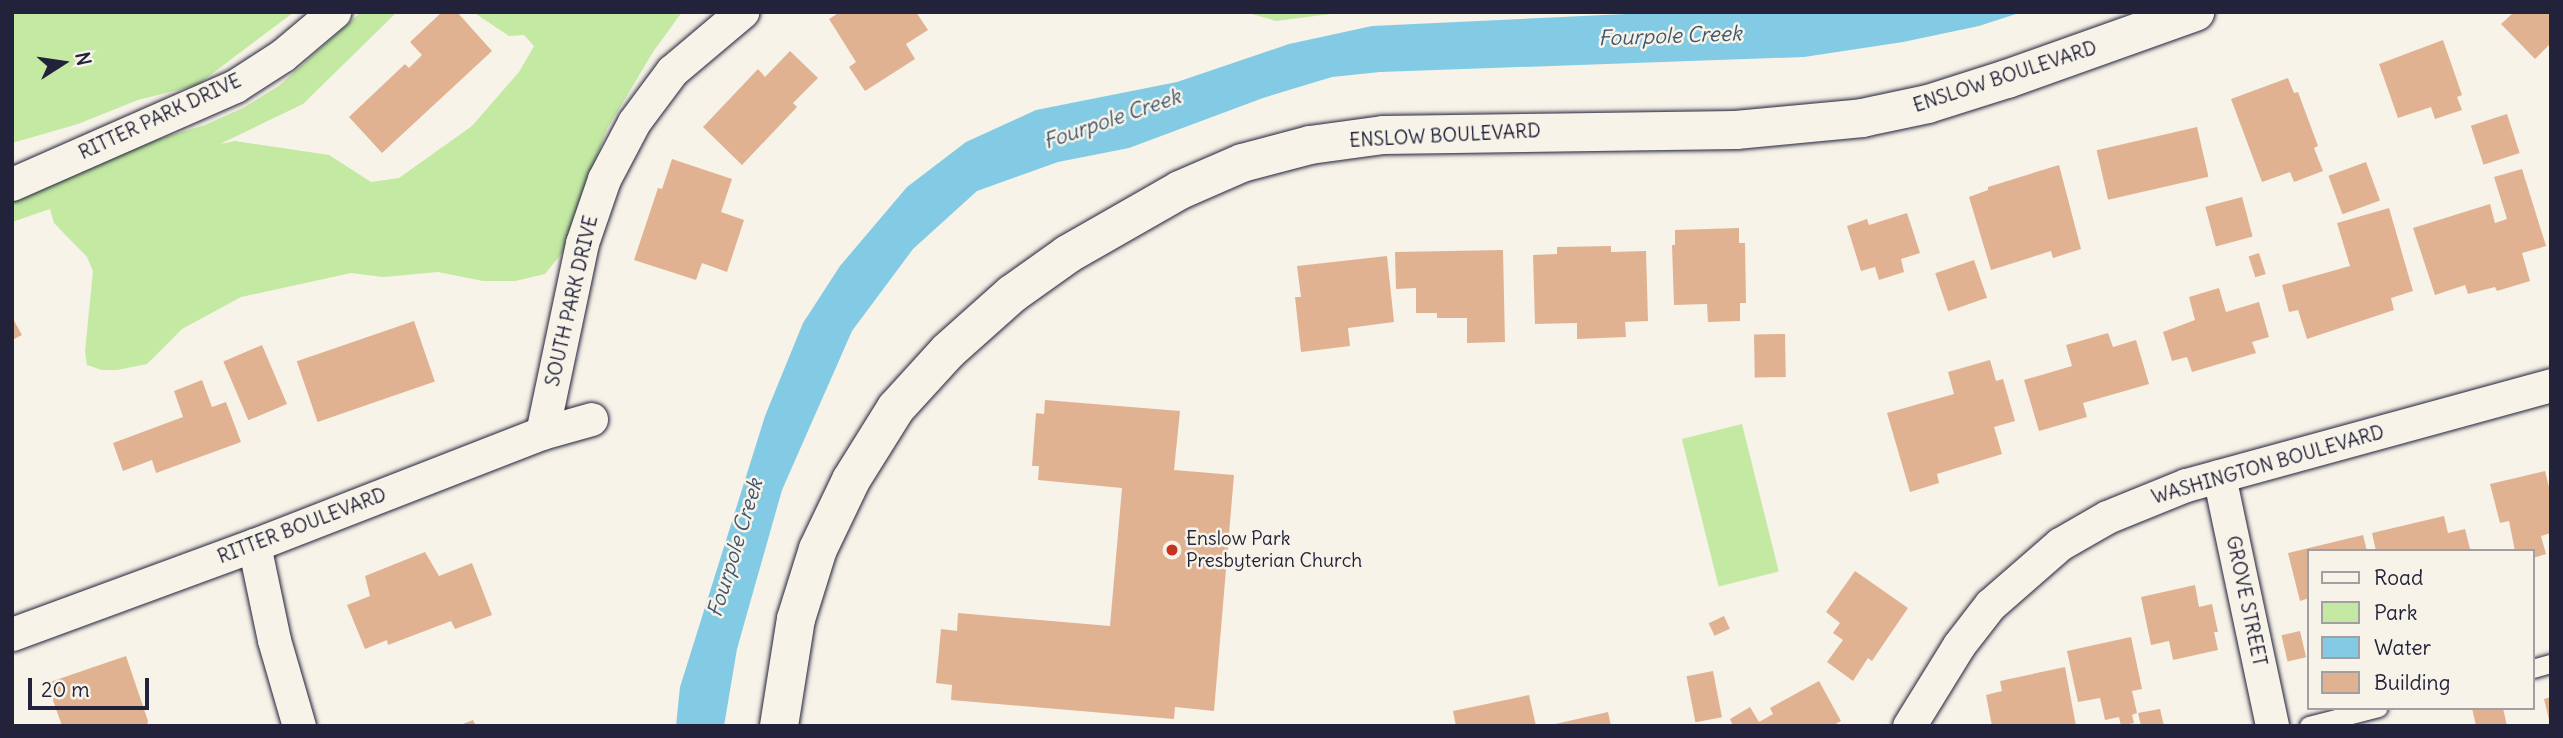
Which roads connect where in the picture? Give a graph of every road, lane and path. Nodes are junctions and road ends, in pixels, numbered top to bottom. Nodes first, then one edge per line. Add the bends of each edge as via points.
1 (334, 12) edge
2 (742, 12) edge
3 (2195, 12) edge
4 (12, 184) edge
5 (2551, 386) edge
6 (591, 419) dead end
7 (542, 433) junction
8 (2219, 476) junction
9 (254, 545) junction
10 (12, 634) edge
11 (2371, 710) edge
12 (299, 726) edge
13 (779, 726) edge
14 (1909, 726) edge
15 (2273, 726) edge
16 (2309, 726) edge

1 - 4 street, RITTER PARK DRIVE via 283,55 234,86
2 - 7 street, SOUTH PARK DRIVE via 672,71 634,122 604,179 582,243
3 - 13 street, ENSLOW BOULEVARD via 2007,79 1928,104 1862,118 1736,130 1382,135 1310,145 1253,160 1180,190 1068,254 1012,294 948,351 896,408 851,480 818,549 796,619
5 - 8 street, WASHINGTON BOULEVARD
6 - 7 street, RITTER BOULEVARD
7 - 9 street, RITTER BOULEVARD
8 - 14 street, WASHINGTON BOULEVARD via 2145,500 2060,544 1990,606 1959,645
8 - 15 street, GROVE STREET
9 - 10 street, RITTER BOULEVARD
9 - 12 street via 274,640
11 - 16 lane

